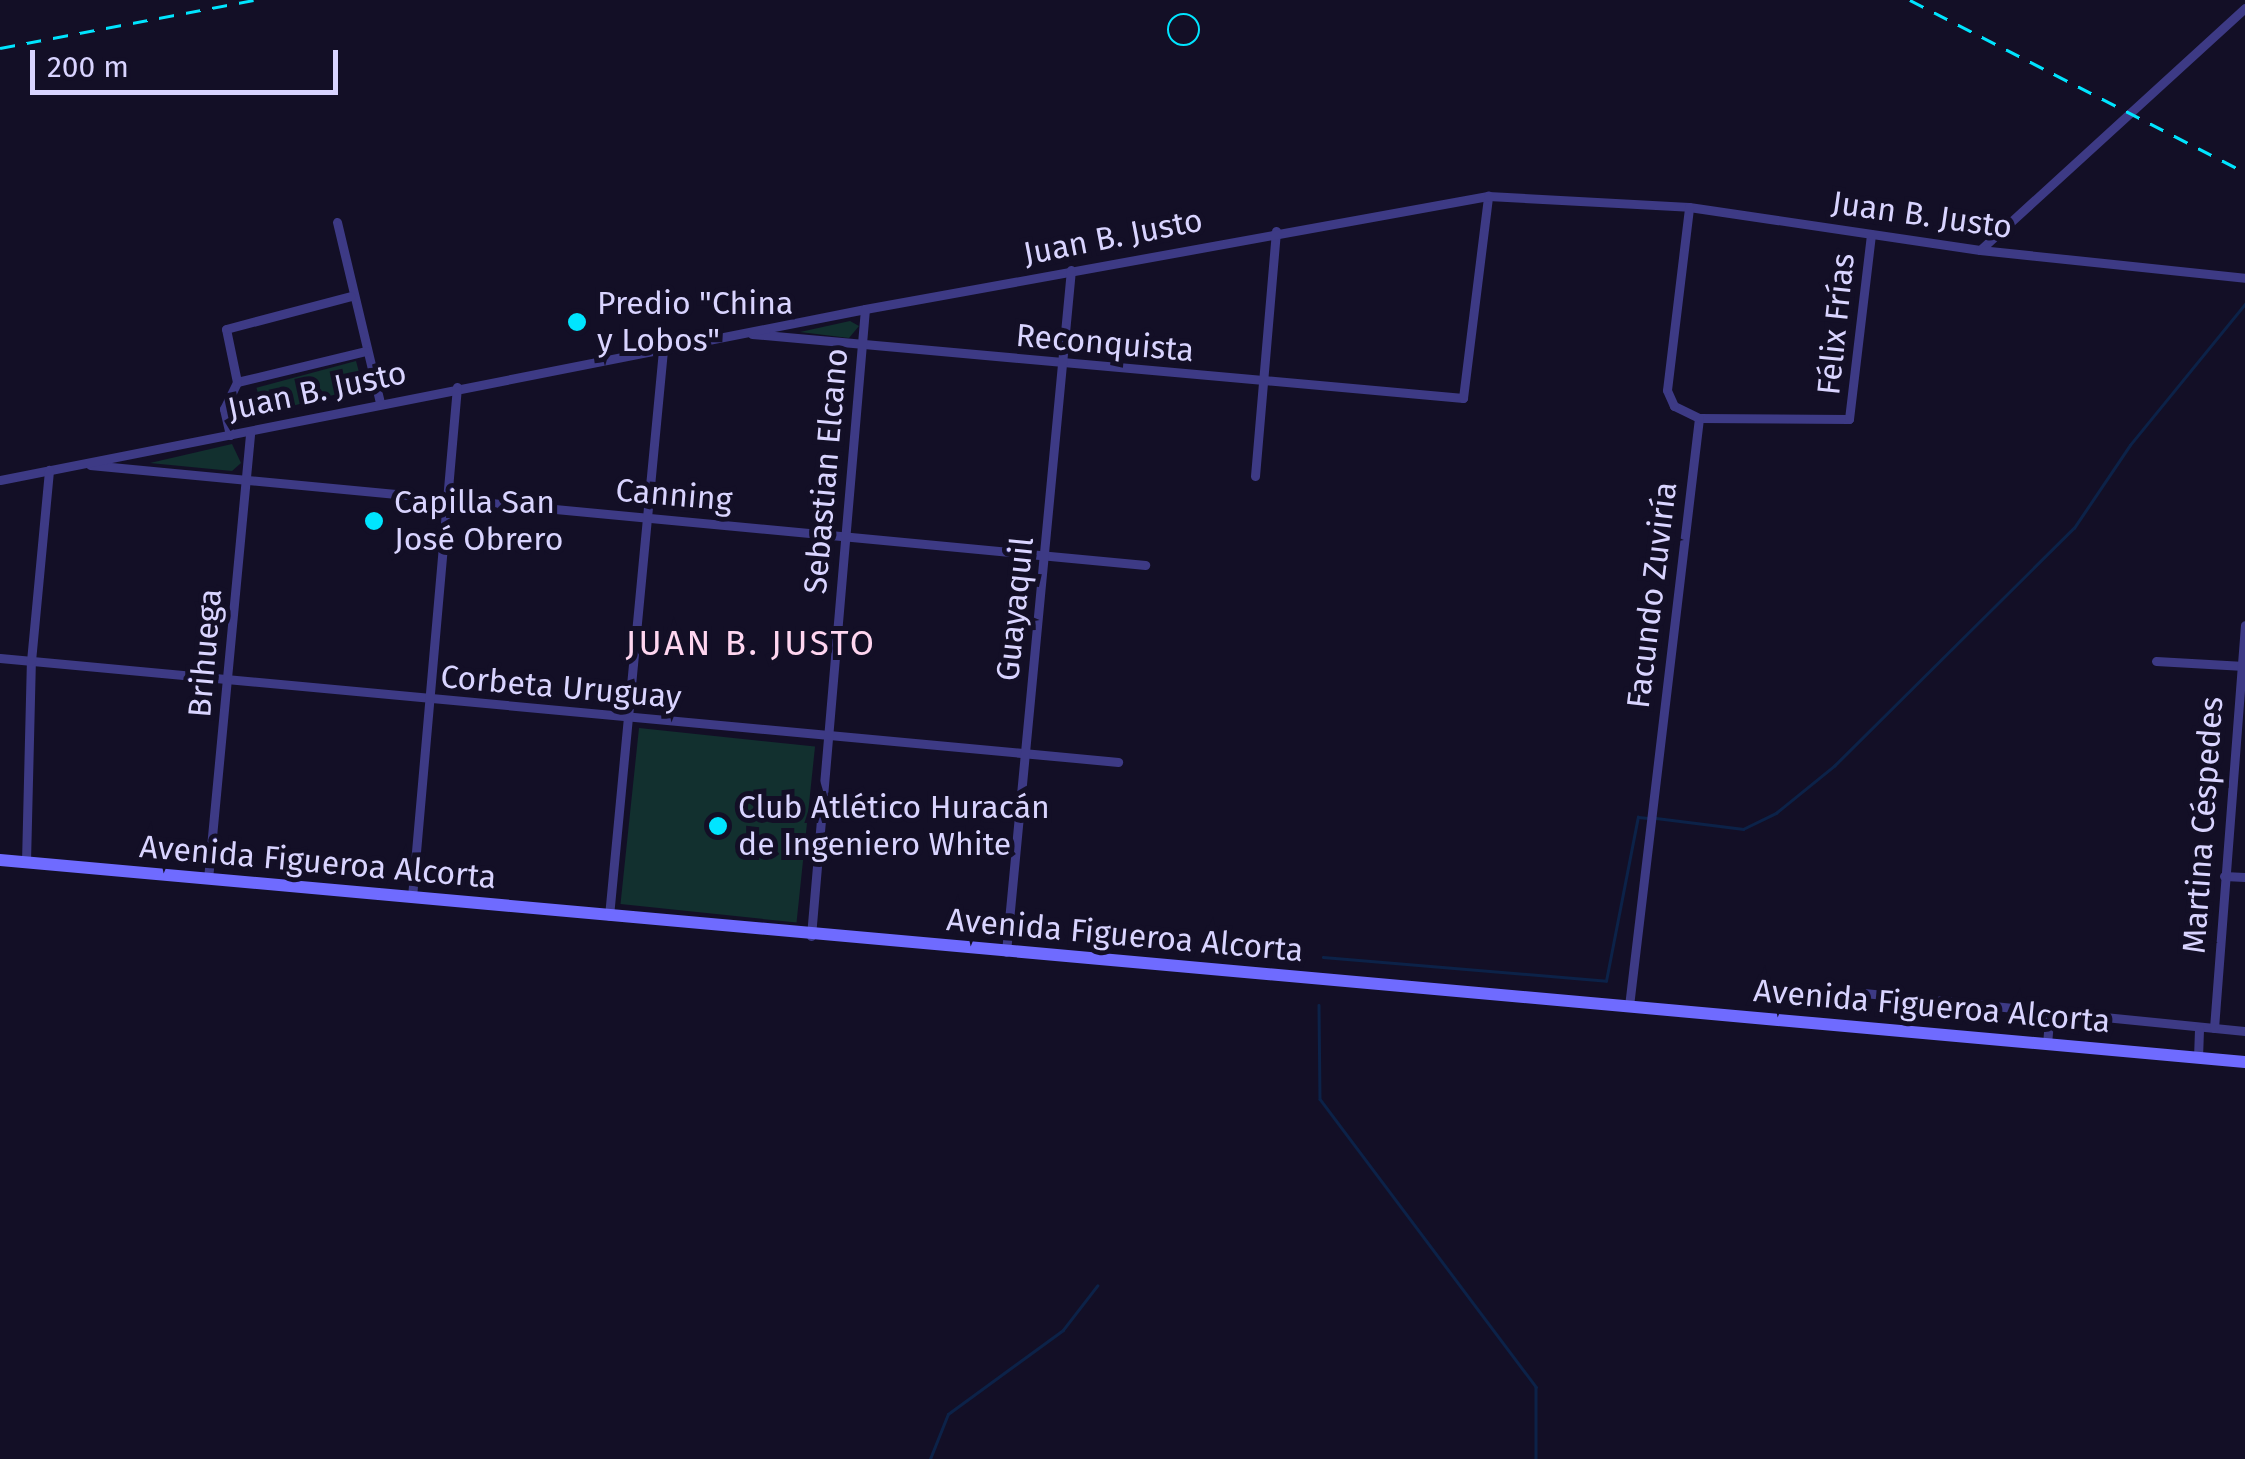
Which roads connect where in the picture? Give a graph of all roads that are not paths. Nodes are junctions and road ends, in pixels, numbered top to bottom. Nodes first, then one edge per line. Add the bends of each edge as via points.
1 (2245, 8) edge
2 (1488, 196) junction
3 (1690, 207) junction
4 (337, 222) dead end
5 (1276, 231) junction
6 (1871, 234) junction
7 (1980, 250) junction
8 (1071, 270) junction
9 (2245, 278) edge
10 (351, 296) junction
11 (866, 309) junction
12 (743, 333) junction
13 (863, 347) junction
14 (366, 350) junction
15 (663, 350) junction
16 (1063, 366) junction
17 (237, 382) junction
18 (1262, 382) junction
19 (456, 387) junction
20 (380, 403) junction
21 (1699, 418) junction
22 (250, 430) junction
23 (230, 434) junction
24 (78, 464) junction
25 (49, 470) junction
26 (1255, 476) dead end
27 (0, 480) edge
28 (246, 480) junction
29 (446, 499) junction
30 (646, 518) junction
31 (844, 536) junction
32 (1045, 556) junction
33 (1145, 565) dead end
34 (2245, 625) edge
35 (0, 658) edge
36 (2156, 660) dead end
37 (31, 661) junction
38 (2243, 666) edge
39 (228, 680) junction
40 (428, 701) junction
41 (628, 717) junction
42 (828, 738) junction
43 (1026, 754) junction
44 (1118, 762) dead end
45 (0, 860) edge
46 (26, 862) junction
47 (2224, 876) junction
48 (2245, 877) edge
49 (208, 879) junction
50 (412, 898) junction
51 (609, 916) junction
52 (811, 936) junction
53 (1006, 952) junction
54 (1864, 993) dead end
55 (1629, 1006) junction
56 (2050, 1012) junction
57 (2199, 1028) junction
58 (2214, 1028) junction
59 (2245, 1032) edge
60 (2048, 1044) junction
61 (2198, 1058) junction
62 (2245, 1062) edge

1 - 7 street
2 - 3 street, Juan B. Justo
2 - 5 street, Juan B. Justo
2 - 18 street, Reconquista via 1463,398
3 - 6 street, Juan B. Justo
3 - 21 street via 1667,390 1674,406
4 - 10 street
5 - 8 street, Juan B. Justo
5 - 18 street
6 - 7 street, Juan B. Justo
6 - 21 street, Félix Frías via 1849,419
7 - 9 street, Juan B. Justo
8 - 11 street, Juan B. Justo
8 - 16 street, Guayaquil
10 - 14 street
10 - 17 street via 226,329
11 - 12 street, Juan B. Justo
11 - 13 street, Sebastian Elcano
12 - 13 street, Reconquista
12 - 15 street, Juan B. Justo
13 - 16 street, Reconquista
13 - 31 street, Sebastian Elcano
14 - 17 street
14 - 20 street
15 - 19 street, Juan B. Justo
15 - 30 street
16 - 18 street, Reconquista
16 - 32 street, Guayaquil
17 - 23 street via 224,409
18 - 26 street
19 - 20 street, Juan B. Justo
19 - 29 street
20 - 22 street, Juan B. Justo
21 - 55 street, Facundo Zuviría
22 - 23 street, Juan B. Justo
22 - 28 street, Brihuega
23 - 24 street, Juan B. Justo
24 - 25 street, Juan B. Justo
24 - 28 street, Canning
25 - 27 street, Juan B. Justo
25 - 37 street
28 - 29 street, Canning
28 - 39 street, Brihuega
29 - 30 street, Canning
29 - 40 street
30 - 31 street, Canning
30 - 41 street
31 - 32 street, Canning
31 - 42 street, Sebastian Elcano
32 - 33 street, Canning
32 - 43 street, Guayaquil
34 - 38 street, Martina Céspedes
35 - 37 street, Corbeta Uruguay
36 - 38 street
37 - 39 street, Corbeta Uruguay
37 - 46 street
38 - 47 street, Martina Céspedes
39 - 40 street, Corbeta Uruguay
39 - 49 street, Brihuega
40 - 41 street, Corbeta Uruguay
40 - 50 street
41 - 42 street, Corbeta Uruguay
41 - 51 street
42 - 43 street, Corbeta Uruguay
42 - 52 street, Sebastian Elcano
43 - 44 street, Corbeta Uruguay
43 - 53 street, Guayaquil
45 - 46 main road, Avenida Figueroa Alcorta
46 - 49 main road, Avenida Figueroa Alcorta
47 - 48 street
47 - 58 street, Martina Céspedes
49 - 50 main road, Avenida Figueroa Alcorta
50 - 51 main road, Avenida Figueroa Alcorta
51 - 52 main road, Avenida Figueroa Alcorta
52 - 53 main road, Avenida Figueroa Alcorta
53 - 55 main road, Avenida Figueroa Alcorta
54 - 56 street
55 - 60 main road, Avenida Figueroa Alcorta
56 - 57 street
56 - 60 street
57 - 58 street
57 - 61 street
58 - 59 street
60 - 61 main road, Avenida Figueroa Alcorta
61 - 62 main road, Avenida Figueroa Alcorta

